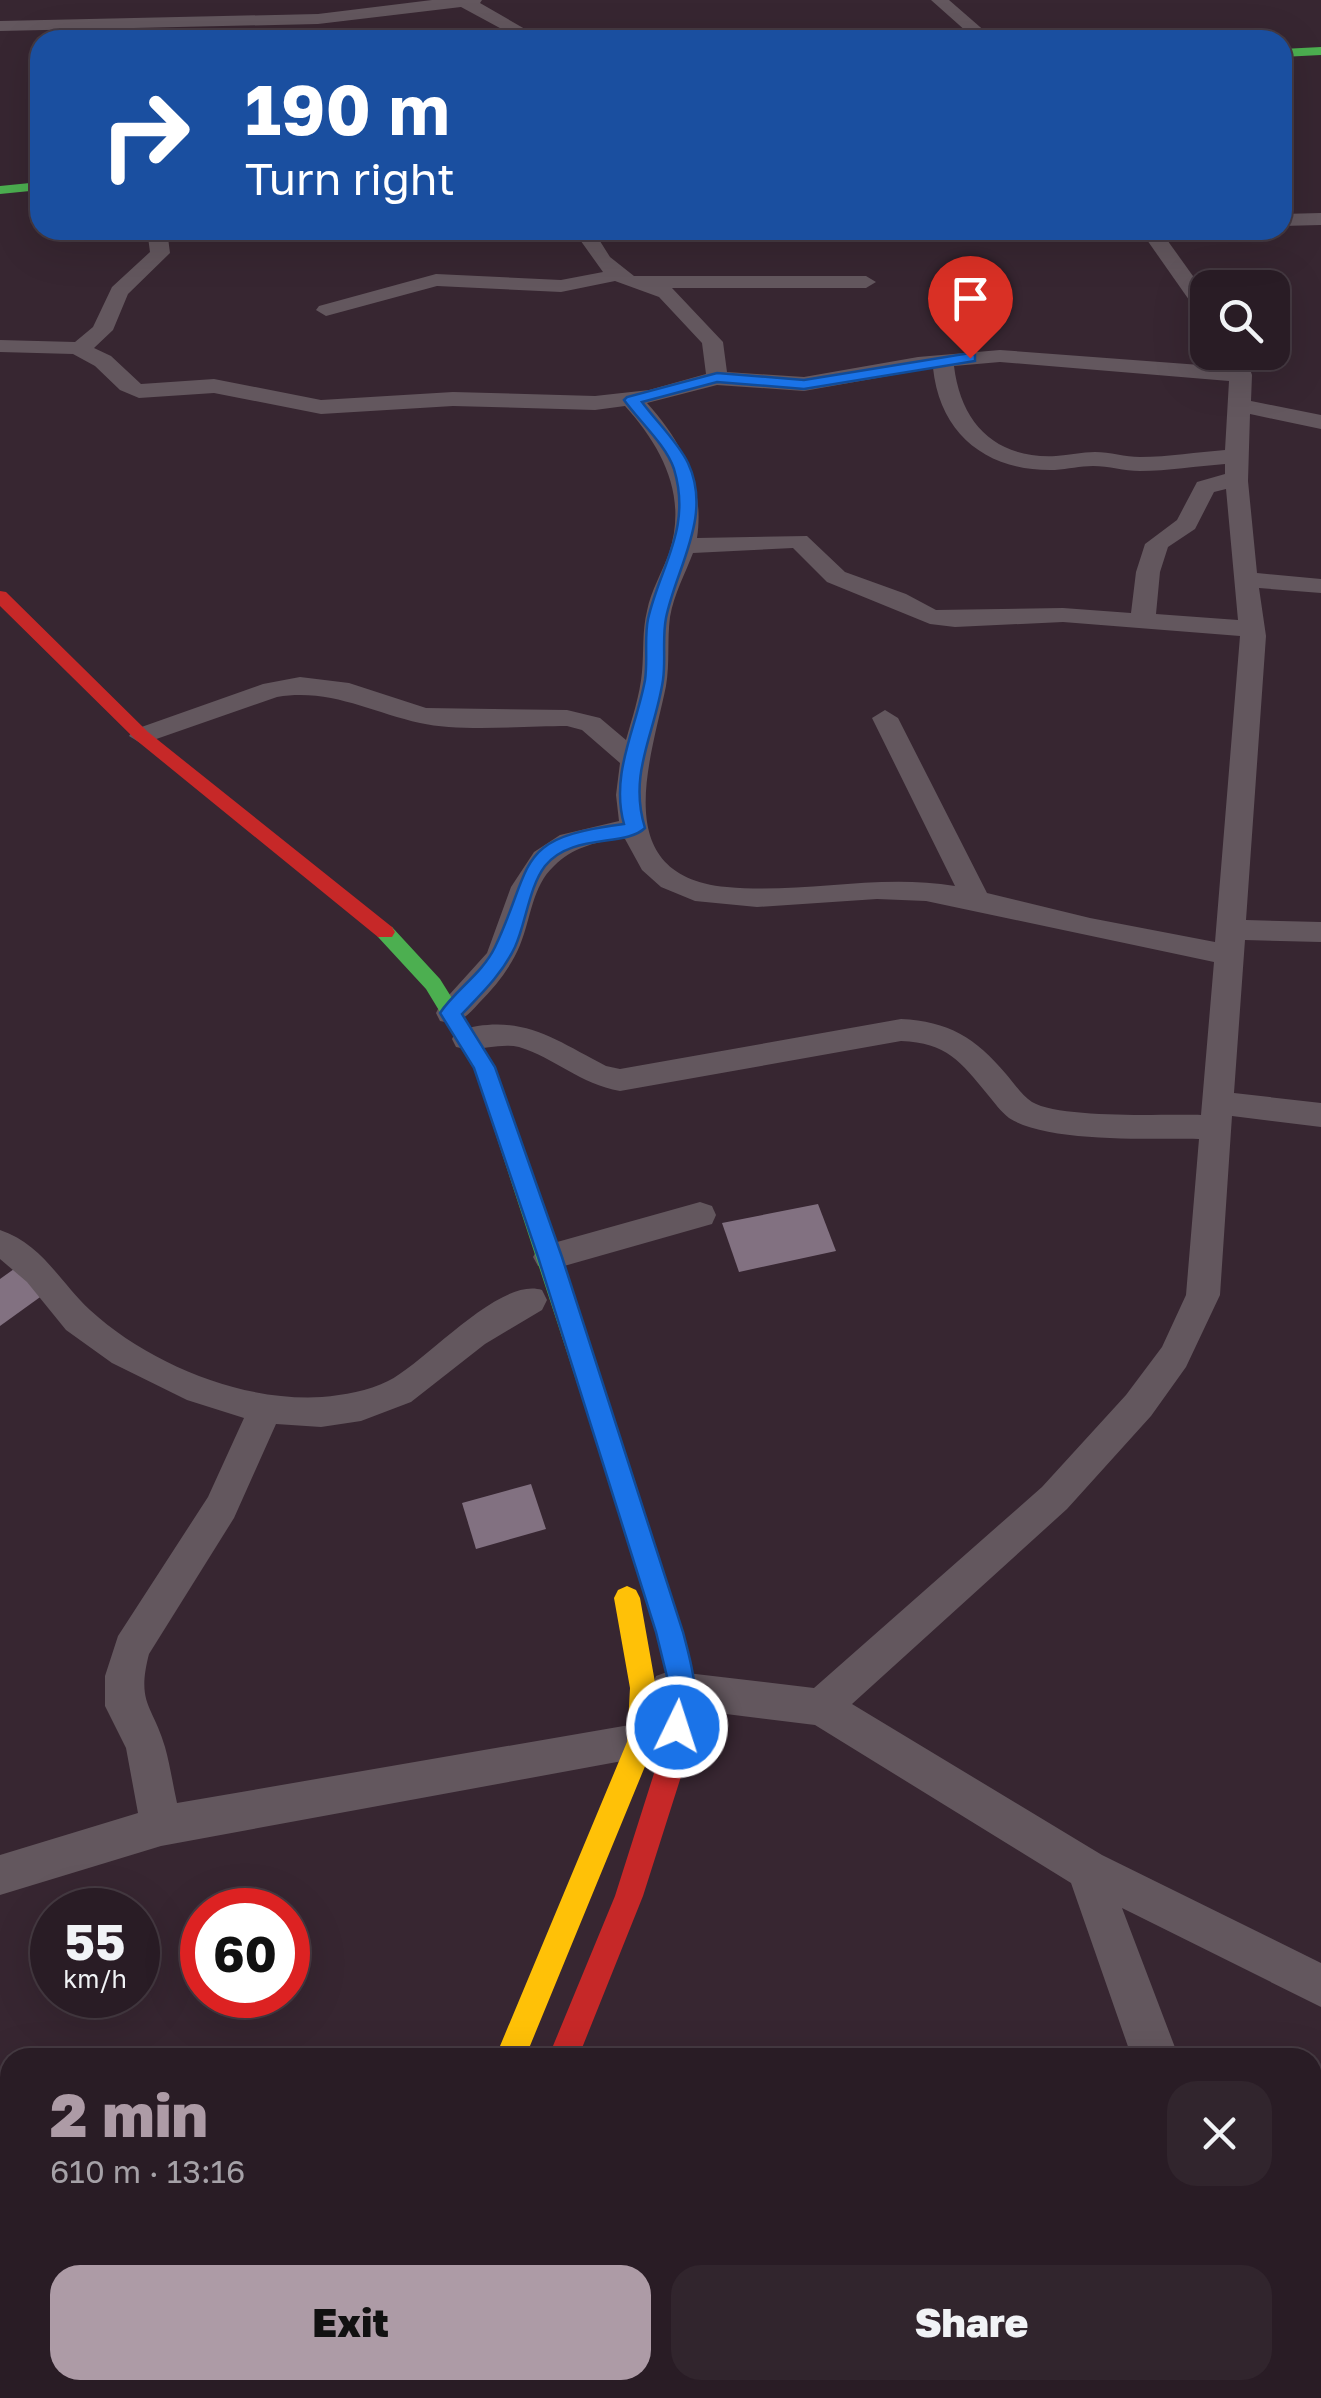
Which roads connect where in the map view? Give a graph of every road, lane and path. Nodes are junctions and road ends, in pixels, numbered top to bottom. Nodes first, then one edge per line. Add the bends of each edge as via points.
1 (474, 0) edge
2 (939, 0) edge
3 (463, 1) edge
4 (440, 2) edge
5 (0, 26) edge
6 (517, 30) edge
7 (974, 30) edge
8 (1321, 51) edge
9 (1292, 52) edge
10 (30, 187) edge
11 (0, 190) edge
12 (1321, 218) edge
13 (1292, 219) edge
14 (158, 240) edge
15 (590, 240) edge
16 (1157, 240) edge
17 (616, 276) junction
18 (866, 282) dead end
19 (645, 284) junction
20 (1190, 287) edge
21 (326, 310) dead end
22 (0, 346) edge
23 (80, 349) junction
24 (943, 361) junction
25 (1238, 377) edge
26 (717, 378) junction
27 (632, 400) junction
28 (1321, 422) edge
29 (1237, 467) junction
30 (684, 546) junction
31 (1245, 579) junction
32 (1321, 586) edge
33 (0, 596) edge
34 (1143, 622) junction
35 (1252, 630) junction
36 (885, 718) dead end
37 (132, 747) junction
38 (633, 760) junction
39 (635, 828) junction
40 (976, 900) junction
41 (1321, 932) edge
42 (1228, 942) junction
43 (459, 1026) junction
44 (1321, 1114) edge
45 (1216, 1115) junction
46 (700, 1216) dead end
47 (0, 1243) edge
48 (550, 1257) junction
49 (530, 1301) dead end
50 (266, 1408) junction
51 (621, 1580) dead end
52 (663, 1689) junction
53 (821, 1707) junction
54 (641, 1742) junction
55 (161, 1826) junction
56 (1087, 1869) junction
57 (0, 1875) edge
58 (1321, 1986) edge
59 (514, 2048) edge
60 (567, 2048) edge
61 (1150, 2048) edge

1 - 3 street
2 - 7 street
3 - 4 street
3 - 6 street
4 - 5 street via 318,18
8 - 9 main road
10 - 11 main road
12 - 13 street
14 - 23 street via 160,252 120,291 102,330
15 - 17 street
16 - 20 street
17 - 19 street
17 - 21 street via 544,286 436,280
18 - 19 street
19 - 26 street via 666,293 712,342
22 - 23 street
23 - 27 street via 139,391 214,386 321,407 454,399
24 - 25 street via 1000,356
24 - 26 street via 804,384
24 - 29 street via 952,408 972,441 1000,455 1054,463
25 - 28 street
25 - 29 street
26 - 27 street
27 - 30 street via 680,463
29 - 31 street
29 - 34 street via 1204,487 1187,524 1157,544
30 - 34 street via 799,540 836,577 941,620 1063,614
30 - 38 street via 657,619 654,679
31 - 32 street
31 - 35 street
33 - 37 main road
34 - 35 street
35 - 42 street
36 - 40 street
37 - 38 street via 272,690 300,685 349,691 424,716 568,718 591,724
37 - 43 main road via 396,941
38 - 39 street via 627,802
39 - 40 street via 666,880 701,893 917,889
39 - 43 street via 590,834 556,847 536,864 505,947
40 - 42 street via 1130,938
41 - 42 street
42 - 45 street
43 - 45 street via 521,1035 599,1076 620,1080 926,1030 969,1050 1021,1111 1044,1118 1126,1125
43 - 48 main road via 484,1067
44 - 45 street
45 - 53 street via 1203,1295 1175,1355 1116,1432 1051,1500
46 - 48 street
47 - 50 street via 38,1268 57,1300 91,1330 135,1358 208,1393
48 - 52 main road via 670,1632
49 - 50 street via 401,1391 332,1411
50 - 55 street via 222,1507 132,1648 124,1676 124,1706 145,1744
51 - 52 main road
52 - 53 street
52 - 54 main road
52 - 60 main road via 671,1764 629,1896
53 - 56 street
54 - 55 street
54 - 59 main road
55 - 57 street
56 - 58 street
56 - 61 street

